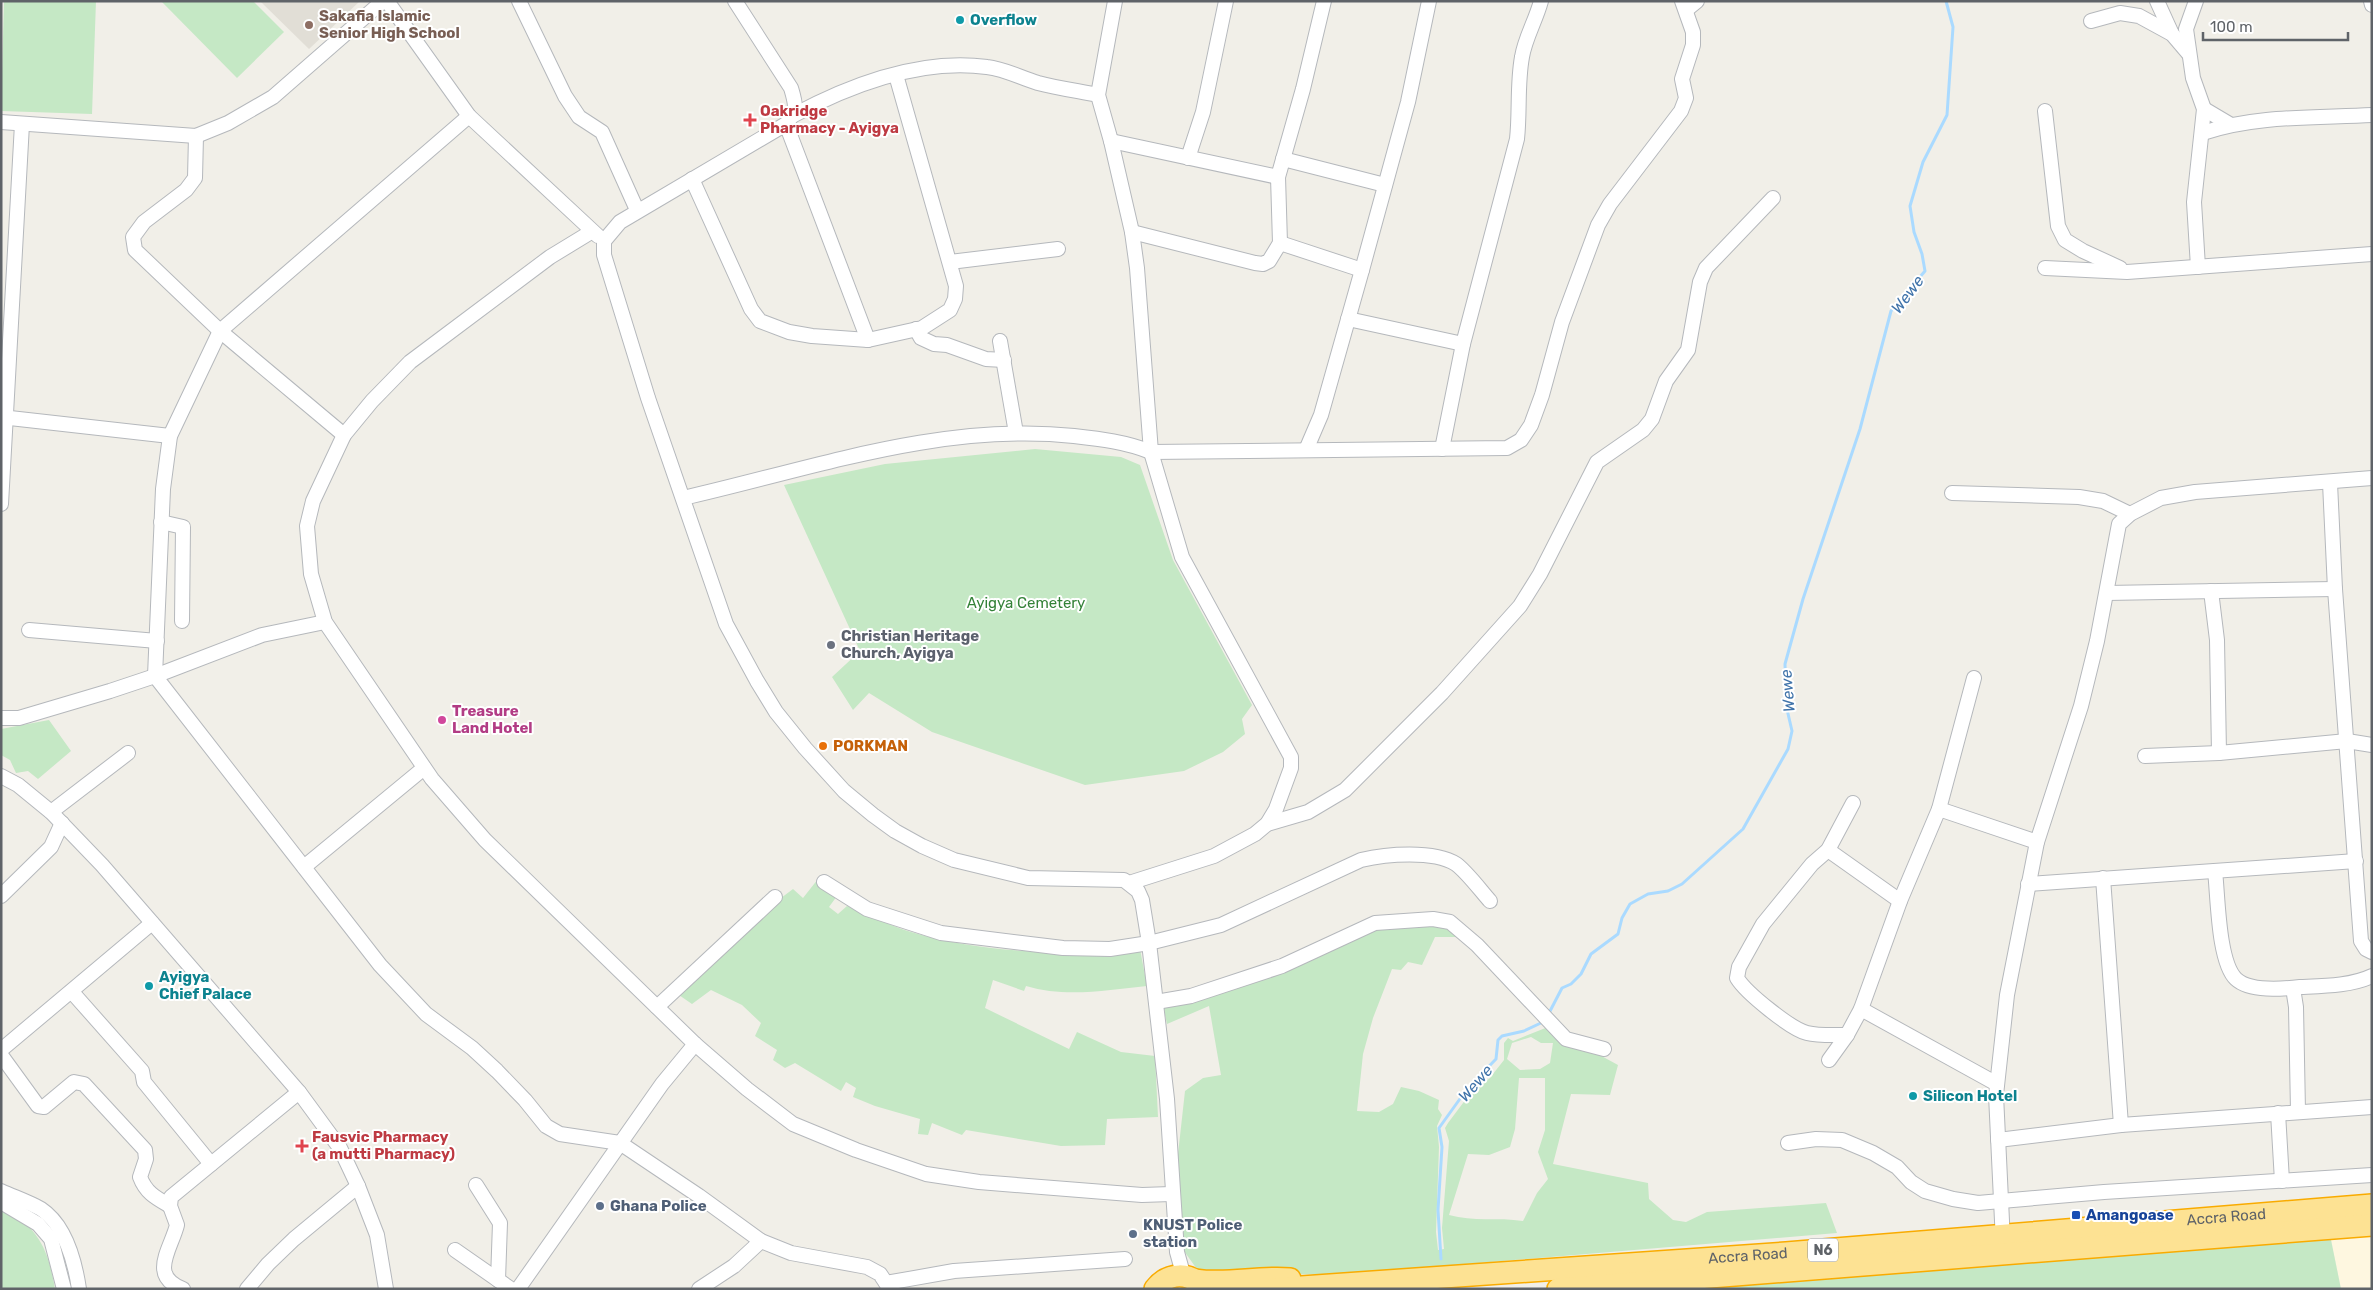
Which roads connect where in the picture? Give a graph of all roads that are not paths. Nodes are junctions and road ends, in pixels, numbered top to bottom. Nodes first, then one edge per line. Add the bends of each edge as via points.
1 (382, 1) edge
2 (387, 1) edge
3 (519, 1) edge
4 (735, 1) edge
5 (1115, 1) edge
6 (1226, 1) edge
7 (1324, 1) edge
8 (1429, 1) edge
9 (1541, 1) edge
10 (1697, 1) edge
11 (2157, 1) edge
12 (2196, 1) edge
13 (1684, 6) edge
14 (2091, 22) dead end
15 (2172, 34) junction
16 (2189, 54) junction
17 (896, 75) junction
18 (1098, 95) junction
19 (2204, 109) junction
20 (2046, 111) dead end
21 (2372, 115) edge
22 (469, 116) junction
23 (790, 120) junction
24 (1, 122) edge
25 (22, 124) junction
26 (2231, 125) junction
27 (2203, 133) junction
28 (196, 136) junction
29 (1111, 141) junction
30 (1188, 158) junction
31 (1283, 159) junction
32 (1278, 177) junction
33 (692, 179) junction
34 (1385, 185) junction
35 (1773, 198) dead end
36 (637, 210) junction
37 (592, 232) junction
38 (1132, 232) junction
39 (8, 233) edge
40 (604, 241) junction
41 (1280, 243) junction
42 (1058, 250) dead end
43 (2372, 254) edge
44 (950, 262) junction
45 (2198, 267) junction
46 (2045, 268) dead end
47 (1362, 270) junction
48 (2127, 272) junction
49 (1348, 319) junction
50 (916, 329) junction
51 (220, 331) junction
52 (868, 340) junction
53 (1000, 340) dead end
54 (1463, 344) junction
55 (1004, 360) junction
56 (5, 371) edge
57 (4, 417) edge
58 (1016, 433) junction
59 (344, 435) junction
60 (170, 436) junction
61 (1442, 449) junction
62 (1306, 450) junction
63 (1151, 452) junction
64 (2372, 478) edge
65 (2330, 483) junction
66 (1952, 493) dead end
67 (683, 498) junction
68 (1, 504) edge
69 (2130, 514) junction
70 (161, 522) junction
71 (2335, 589) junction
72 (2210, 591) junction
73 (2106, 593) junction
74 (182, 621) dead end
75 (325, 622) junction
76 (29, 630) dead end
77 (157, 640) junction
78 (155, 676) junction
79 (1974, 678) dead end
80 (1, 718) edge
81 (2347, 741) junction
82 (2372, 745) edge
83 (2219, 752) junction
84 (128, 753) dead end
85 (2145, 756) dead end
86 (424, 768) junction
87 (1, 776) edge
88 (1853, 803) dead end
89 (1939, 809) junction
90 (51, 812) junction
91 (62, 823) junction
92 (1267, 824) junction
93 (2037, 842) junction
94 (1828, 850) junction
95 (2356, 861) junction
96 (304, 868) junction
97 (2215, 871) junction
98 (2104, 878) junction
99 (824, 882) dead end
100 (1130, 883) junction
101 (2028, 884) junction
102 (1, 896) edge
103 (776, 897) dead end
104 (1490, 901) dead end
105 (1900, 901) junction
106 (152, 923) junction
107 (1149, 943) junction
108 (2372, 952) edge
109 (2372, 976) edge
110 (2293, 988) junction
111 (72, 992) junction
112 (1156, 1002) junction
113 (656, 1008) junction
114 (1861, 1009) junction
115 (1847, 1036) junction
116 (694, 1044) junction
117 (1604, 1049) dead end
118 (1, 1050) edge
119 (1, 1055) edge
120 (1829, 1060) dead end
121 (1997, 1084) junction
122 (299, 1092) junction
123 (2372, 1106) edge
124 (2298, 1111) junction
125 (2278, 1113) junction
126 (2121, 1125) junction
127 (1998, 1140) junction
128 (620, 1143) junction
129 (1788, 1143) dead end
130 (211, 1164) junction
131 (2372, 1176) edge
132 (2282, 1181) junction
133 (476, 1185) dead end
134 (358, 1186) junction
135 (1, 1191) edge
136 (1171, 1194) junction
137 (2001, 1200) junction
138 (1, 1202) edge
139 (170, 1206) junction
140 (2372, 1206) edge
141 (2372, 1225) edge
142 (761, 1241) junction
143 (2003, 1244) junction
144 (454, 1250) dead end
145 (1125, 1259) dead end
146 (498, 1280) junction
147 (1183, 1282) edge
148 (1335, 1284) junction
149 (885, 1286) edge
150 (64, 1289) edge
151 (79, 1289) edge
152 (183, 1289) edge
153 (247, 1289) edge
154 (386, 1289) edge
155 (511, 1289) edge
156 (518, 1289) edge
157 (699, 1289) edge
158 (1273, 1289) edge
159 (1558, 1289) edge

1 - 28 street via 273,97 228,123
2 - 22 street
3 - 36 street via 565,96 579,117 602,132
4 - 23 street via 790,88 795,103
5 - 18 street
6 - 30 street via 1203,112
7 - 31 street
8 - 34 street via 1408,102
9 - 54 street via 1522,55 1517,139
10 - 13 street
11 - 15 street
12 - 16 street via 2186,29
13 - 61 street via 1693,32 1693,45 1682,78 1686,98 1681,111 1610,204 1598,225 1562,322 1531,425 1521,440 1507,448
14 - 15 street via 2120,13 2139,16
15 - 16 street
16 - 19 street
17 - 18 street via 938,66 988,67 1038,83
17 - 23 street via 874,79 830,96
17 - 44 street
18 - 29 street
19 - 26 street
19 - 27 street
20 - 48 street via 2058,226 2065,240
21 - 26 street
22 - 37 street
22 - 51 street
23 - 33 street
23 - 52 street
24 - 25 street
25 - 28 street
25 - 39 street
26 - 27 street
27 - 45 street via 2194,202
28 - 51 street via 195,178 186,190 144,222 132,242 135,250
29 - 30 street
29 - 38 street
30 - 32 street
31 - 32 street
31 - 34 street
32 - 41 street
33 - 36 street
33 - 52 street via 760,320 789,332
34 - 47 street
35 - 92 street via 1706,268 1700,282 1688,350 1666,381 1652,419 1643,430 1597,462 1540,574 1520,606 1442,693 1345,790 1308,812
36 - 40 street via 620,222
37 - 40 street
37 - 59 street via 550,257 410,362
38 - 41 street via 1263,264 1269,261
38 - 63 street
39 - 56 street
40 - 67 street via 606,266
41 - 47 street
42 - 44 street
43 - 45 street
44 - 50 street via 956,286 950,310
45 - 48 street
46 - 48 street
47 - 49 street
49 - 54 street
49 - 62 street via 1321,415
50 - 52 street
50 - 55 street via 921,338 934,344 947,345 986,359
51 - 59 street
51 - 60 street
53 - 55 street
54 - 61 street
55 - 58 street
56 - 57 street
57 - 60 street
57 - 68 street
58 - 63 street via 1096,438 1124,442
58 - 67 street via 884,448
59 - 75 street via 313,501 307,526 311,574
60 - 70 street
61 - 62 street
62 - 63 street
63 - 92 street via 1182,557 1291,757 1288,778
64 - 65 street
65 - 69 street via 2195,492 2161,498
65 - 71 street
66 - 69 street via 2079,497 2103,501
67 - 100 street via 717,600 739,650 776,712 844,791 894,831 954,860 1028,878 1115,878
69 - 73 street via 2119,524
70 - 74 street via 183,527
70 - 77 street
71 - 72 street
71 - 81 street
72 - 73 street
72 - 83 street via 2217,640
73 - 93 street via 2081,706
75 - 78 street via 262,635
75 - 86 street
76 - 77 street
77 - 78 street
78 - 80 street via 19,718
78 - 96 street
79 - 89 street
81 - 82 street
81 - 83 street
81 - 95 street
83 - 85 street
84 - 90 street
86 - 96 street
86 - 113 street via 485,840
87 - 90 street via 18,784
88 - 94 street
89 - 93 street
89 - 105 street
90 - 91 street
91 - 102 street via 51,848
91 - 106 street
92 - 100 street via 1214,856
93 - 101 street
94 - 105 street
94 - 115 street via 1807,870 1763,924 1739,967 1737,978 1794,1028 1808,1034
95 - 97 street
95 - 108 street via 2361,940
96 - 128 street via 380,965 426,1014 497,1071 546,1126 560,1134
97 - 98 street
97 - 110 street via 2222,944 2236,980 2251,986
98 - 101 street
98 - 126 street
99 - 107 street via 867,909 941,933 1063,948 1110,949
100 - 107 street via 1142,900
101 - 121 street via 2006,1003
103 - 113 street
104 - 107 street via 1456,864 1425,855 1384,854 1361,860 1221,926
105 - 114 street
106 - 111 street
106 - 122 street
107 - 112 street
109 - 110 street
110 - 124 street
111 - 118 street
111 - 130 street via 142,1071 144,1081
112 - 117 street via 1191,996 1282,966 1375,923 1433,920 1450,922 1470,939 1566,1039
112 - 136 street via 1167,1098
113 - 116 street
114 - 115 street
114 - 121 street
115 - 120 street
116 - 128 street
116 - 136 street via 794,1124 926,1174 1142,1195
119 - 139 street via 38,1106 44,1107 74,1082 84,1084 145,1150 141,1180 152,1195
121 - 127 street
122 - 130 street
122 - 134 street via 340,1148
123 - 124 street
124 - 125 street
125 - 126 street
125 - 132 street
126 - 127 street
127 - 137 street
128 - 142 street
128 - 156 street
129 - 137 street via 1842,1140 1889,1162 1925,1191 1978,1203
130 - 139 street via 171,1197
131 - 132 street
132 - 137 street
133 - 146 street via 500,1223
134 - 153 street via 294,1239
134 - 154 street via 377,1235
135 - 151 street via 41,1209 53,1220 76,1270
136 - 147 street
137 - 143 street
138 - 150 street via 38,1224 51,1240
139 - 152 street via 177,1225 166,1251 164,1271 173,1285
140 - 143 highway, Accra Road / N6
141 - 143 highway, Accra Road / N6
142 - 149 street via 800,1255 867,1267 880,1274
142 - 157 street via 734,1266
143 - 148 highway, Accra Road / N6 via 1786,1253
143 - 159 highway, Accra Road / N6
144 - 146 street
145 - 149 street via 954,1271
146 - 155 street
147 - 148 highway via 1277,1278
148 - 158 highway, Accra Road / N6

